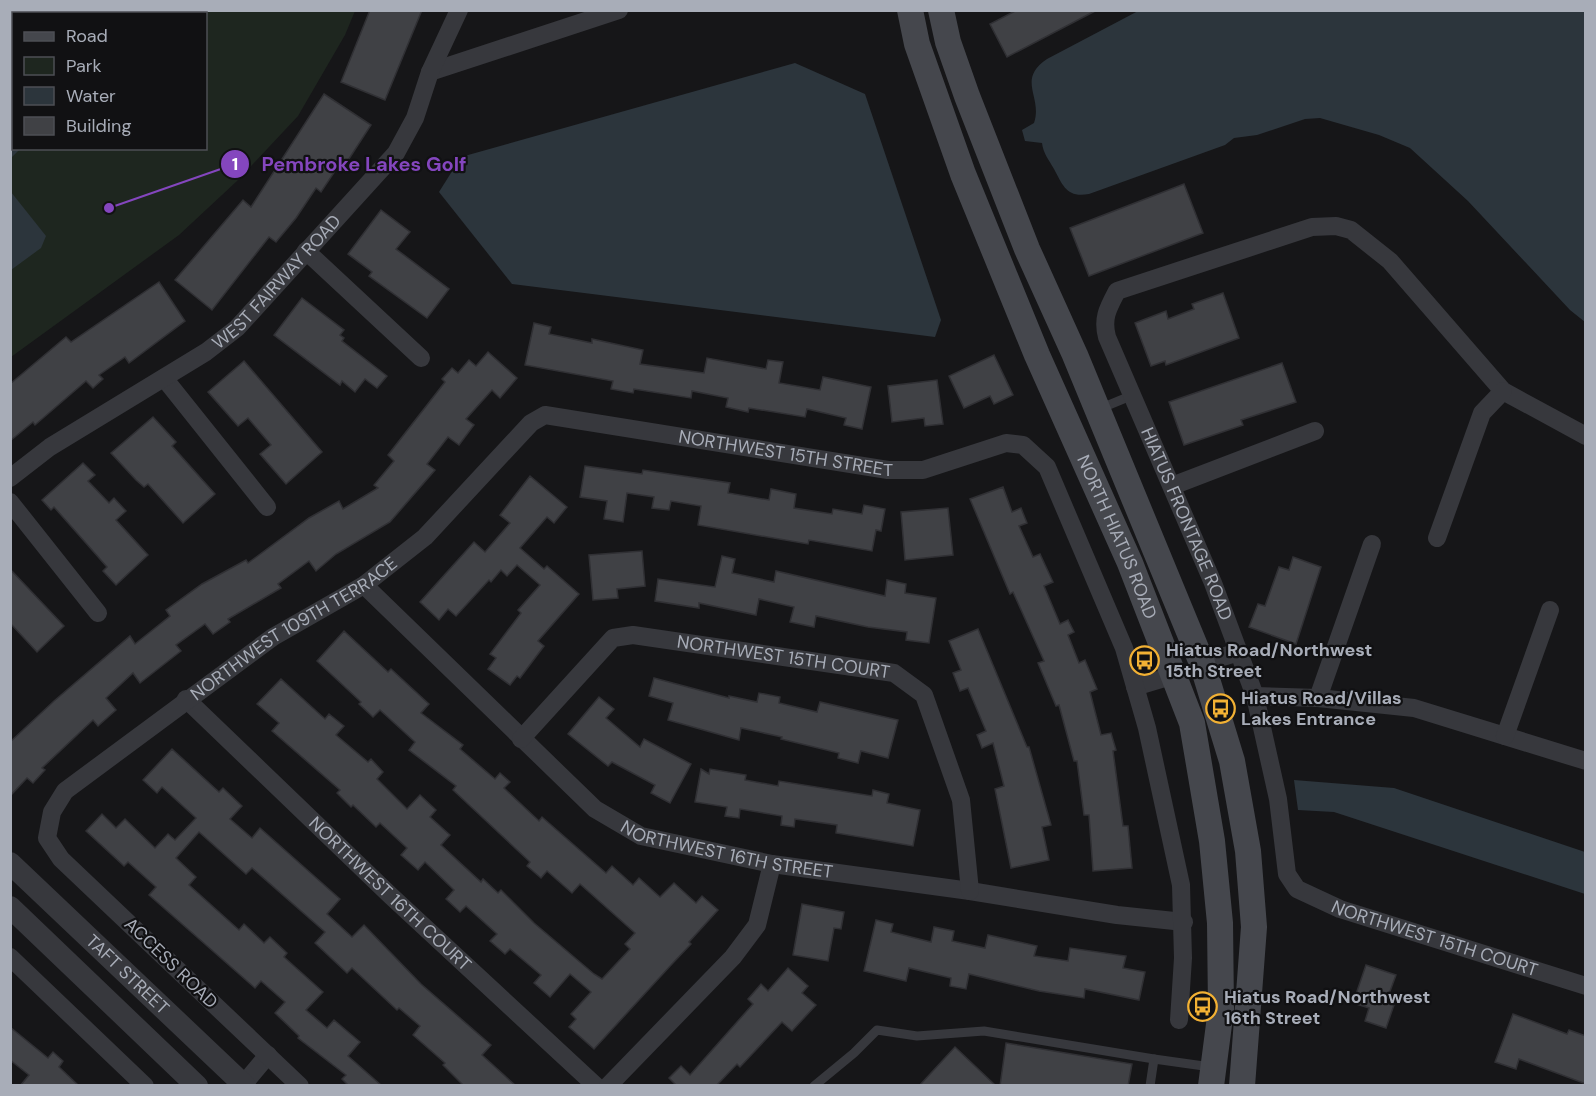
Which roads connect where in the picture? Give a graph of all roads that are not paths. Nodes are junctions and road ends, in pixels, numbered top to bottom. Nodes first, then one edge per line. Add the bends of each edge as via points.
1 (459, 10) edge
2 (619, 10) edge
3 (910, 10) edge
4 (941, 10) edge
5 (430, 72) junction
6 (306, 252) junction
7 (421, 358) dead end
8 (164, 378) junction
9 (1503, 391) junction
10 (1133, 395) junction
11 (1098, 409) junction
12 (545, 415) joint
13 (1315, 430) dead end
14 (1586, 436) edge
15 (10, 478) edge
16 (1172, 486) junction
17 (10, 502) edge
18 (267, 507) dead end
19 (1437, 538) dead end
20 (1372, 544) dead end
21 (364, 585) junction
22 (1550, 610) dead end
23 (98, 613) dead end
24 (1239, 652) junction
25 (1202, 663) junction
26 (1175, 675) junction
27 (1135, 687) junction
28 (1255, 696) junction
29 (1318, 698) junction
30 (186, 699) junction
31 (1505, 736) junction
32 (520, 738) junction
33 (1586, 761) edge
34 (47, 838) joint
35 (10, 863) edge
36 (772, 864) junction
37 (1290, 880) joint
38 (969, 891) junction
39 (10, 907) edge
40 (1184, 922) junction
41 (10, 957) edge
42 (1586, 986) edge
43 (1179, 1020) dead end
44 (268, 1055) junction
45 (1154, 1059) junction
46 (1212, 1077) edge
47 (243, 1085) edge
48 (145, 1086) edge
49 (197, 1086) edge
50 (300, 1086) edge
51 (596, 1086) edge
52 (608, 1086) edge
53 (814, 1086) edge
54 (1150, 1086) edge
55 (1242, 1086) edge

1 - 5 street, WEST FAIRWAY ROAD
2 - 5 street
3 - 26 main road, NORTH HIATUS ROAD via 917,44 963,174
4 - 11 main road, NORTH HIATUS ROAD via 948,42 986,145
5 - 6 street, WEST FAIRWAY ROAD via 415,118 396,153
6 - 7 street
6 - 8 street, WEST FAIRWAY ROAD via 223,340
8 - 15 street, WEST FAIRWAY ROAD via 50,447
8 - 18 street
9 - 10 street, HIATUS FRONTAGE ROAD via 1390,261 1352,230 1336,226 1312,227 1118,291 1104,324
9 - 14 street
9 - 19 street via 1482,414
10 - 11 lane
10 - 16 street, HIATUS FRONTAGE ROAD
11 - 25 main road, NORTH HIATUS ROAD
12 - 21 street, NORTHWEST 109TH TERRACE via 531,423 425,537
12 - 27 street, NORTHWEST 15TH STREET via 888,470 923,470 1006,442 1023,445 1047,467 1124,648
13 - 16 street
16 - 24 street, HIATUS FRONTAGE ROAD
17 - 23 street
20 - 29 street
21 - 30 street, NORTHWEST 109TH TERRACE via 273,637
21 - 32 street, NORTHWEST 16TH STREET
22 - 31 street
24 - 25 street
24 - 28 street, HIATUS FRONTAGE ROAD
25 - 26 main road
25 - 55 main road, NORTH HIATUS ROAD via 1232,761 1248,851 1254,927
26 - 27 street
26 - 46 main road, NORTH HIATUS ROAD via 1192,723 1201,771 1221,923 1221,1009
27 - 40 street via 1178,873
28 - 29 street
28 - 37 street, HIATUS FRONTAGE ROAD
29 - 31 street via 1414,708
30 - 34 street, NORTHWEST 109TH TERRACE via 64,791 52,812
30 - 51 street, NORTHWEST 16TH COURT
31 - 33 street
32 - 36 street, NORTHWEST 16TH STREET via 596,809 641,836
32 - 38 street, NORTHWEST 15TH COURT via 613,638 633,635 894,673 924,695 961,800
34 - 44 street, ACCESS ROAD via 61,859
35 - 47 street, TAFT STREET
36 - 38 street, NORTHWEST 16TH STREET
36 - 52 street via 757,926 733,957
37 - 42 street, NORTHWEST 15TH COURT via 1297,889 1340,909
38 - 40 street, NORTHWEST 16TH STREET
39 - 49 street, TAFT STREET
40 - 43 street
41 - 48 street
44 - 47 street
44 - 50 street, ACCESS ROAD
45 - 46 lane
45 - 53 lane via 984,1031 917,1036 877,1030
45 - 54 lane

